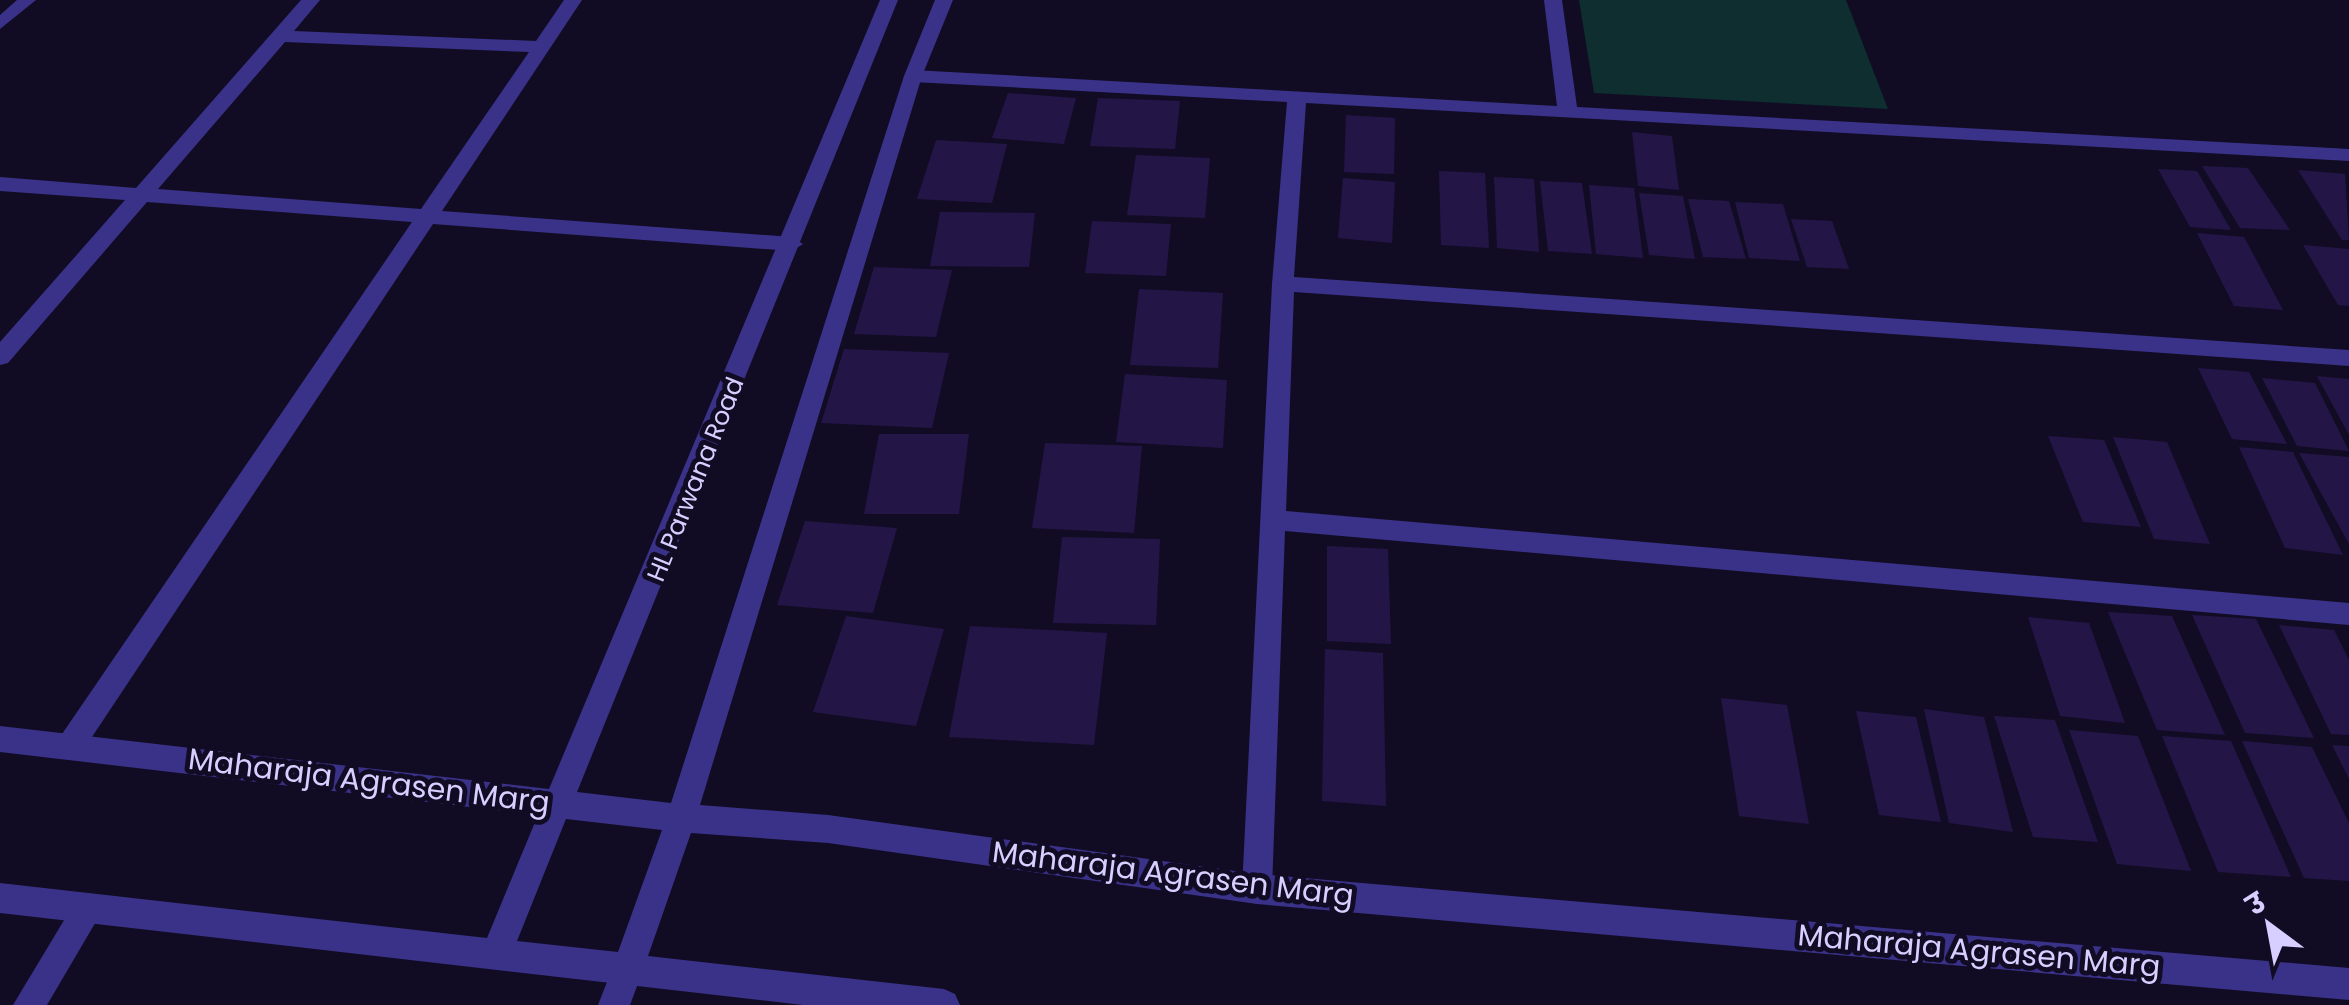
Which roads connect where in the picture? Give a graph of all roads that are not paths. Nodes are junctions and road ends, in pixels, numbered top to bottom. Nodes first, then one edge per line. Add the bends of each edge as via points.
1 (27, 0) edge
2 (310, 0) edge
3 (573, 0) edge
4 (889, 0) edge
5 (944, 0) edge
6 (1553, 0) edge
7 (0, 24) edge
8 (278, 36) junction
9 (542, 47) junction
10 (912, 76) junction
11 (1297, 98) junction
12 (1568, 114) junction
13 (2349, 156) edge
14 (0, 184) edge
15 (144, 194) junction
16 (430, 216) junction
17 (792, 244) junction
18 (1283, 284) junction
19 (0, 357) edge
20 (2349, 358) edge
21 (1273, 520) junction
22 (2349, 614) edge
23 (0, 739) edge
24 (70, 746) junction
25 (561, 803) junction
26 (681, 818) junction
27 (1257, 889) junction
28 (0, 898) edge
29 (89, 908) junction
30 (495, 956) junction
31 (626, 970) junction
32 (2332, 990) edge
33 (29, 1005) edge
34 (614, 1005) edge
35 (944, 1005) edge

1 - 7 street
2 - 8 street
3 - 9 street
4 - 17 street, HL Parwana Road
5 - 10 street
6 - 12 street
8 - 9 street
8 - 15 street
9 - 16 street
10 - 11 street
10 - 26 street
11 - 12 street
11 - 18 street
12 - 13 street
14 - 15 street
15 - 16 street
15 - 19 street
16 - 17 street
16 - 24 street
17 - 25 street, HL Parwana Road
18 - 20 street
18 - 21 street
21 - 22 street
21 - 27 street
23 - 24 street, Maharaja Agrasen Marg
24 - 25 street, Maharaja Agrasen Marg
25 - 26 street, Maharaja Agrasen Marg
25 - 30 street, HL Parwana Road
26 - 27 street, Maharaja Agrasen Marg via 828,829
26 - 31 street
27 - 32 street, Maharaja Agrasen Marg
28 - 29 street
29 - 30 street
29 - 33 street
30 - 31 street
31 - 34 street
31 - 35 street

